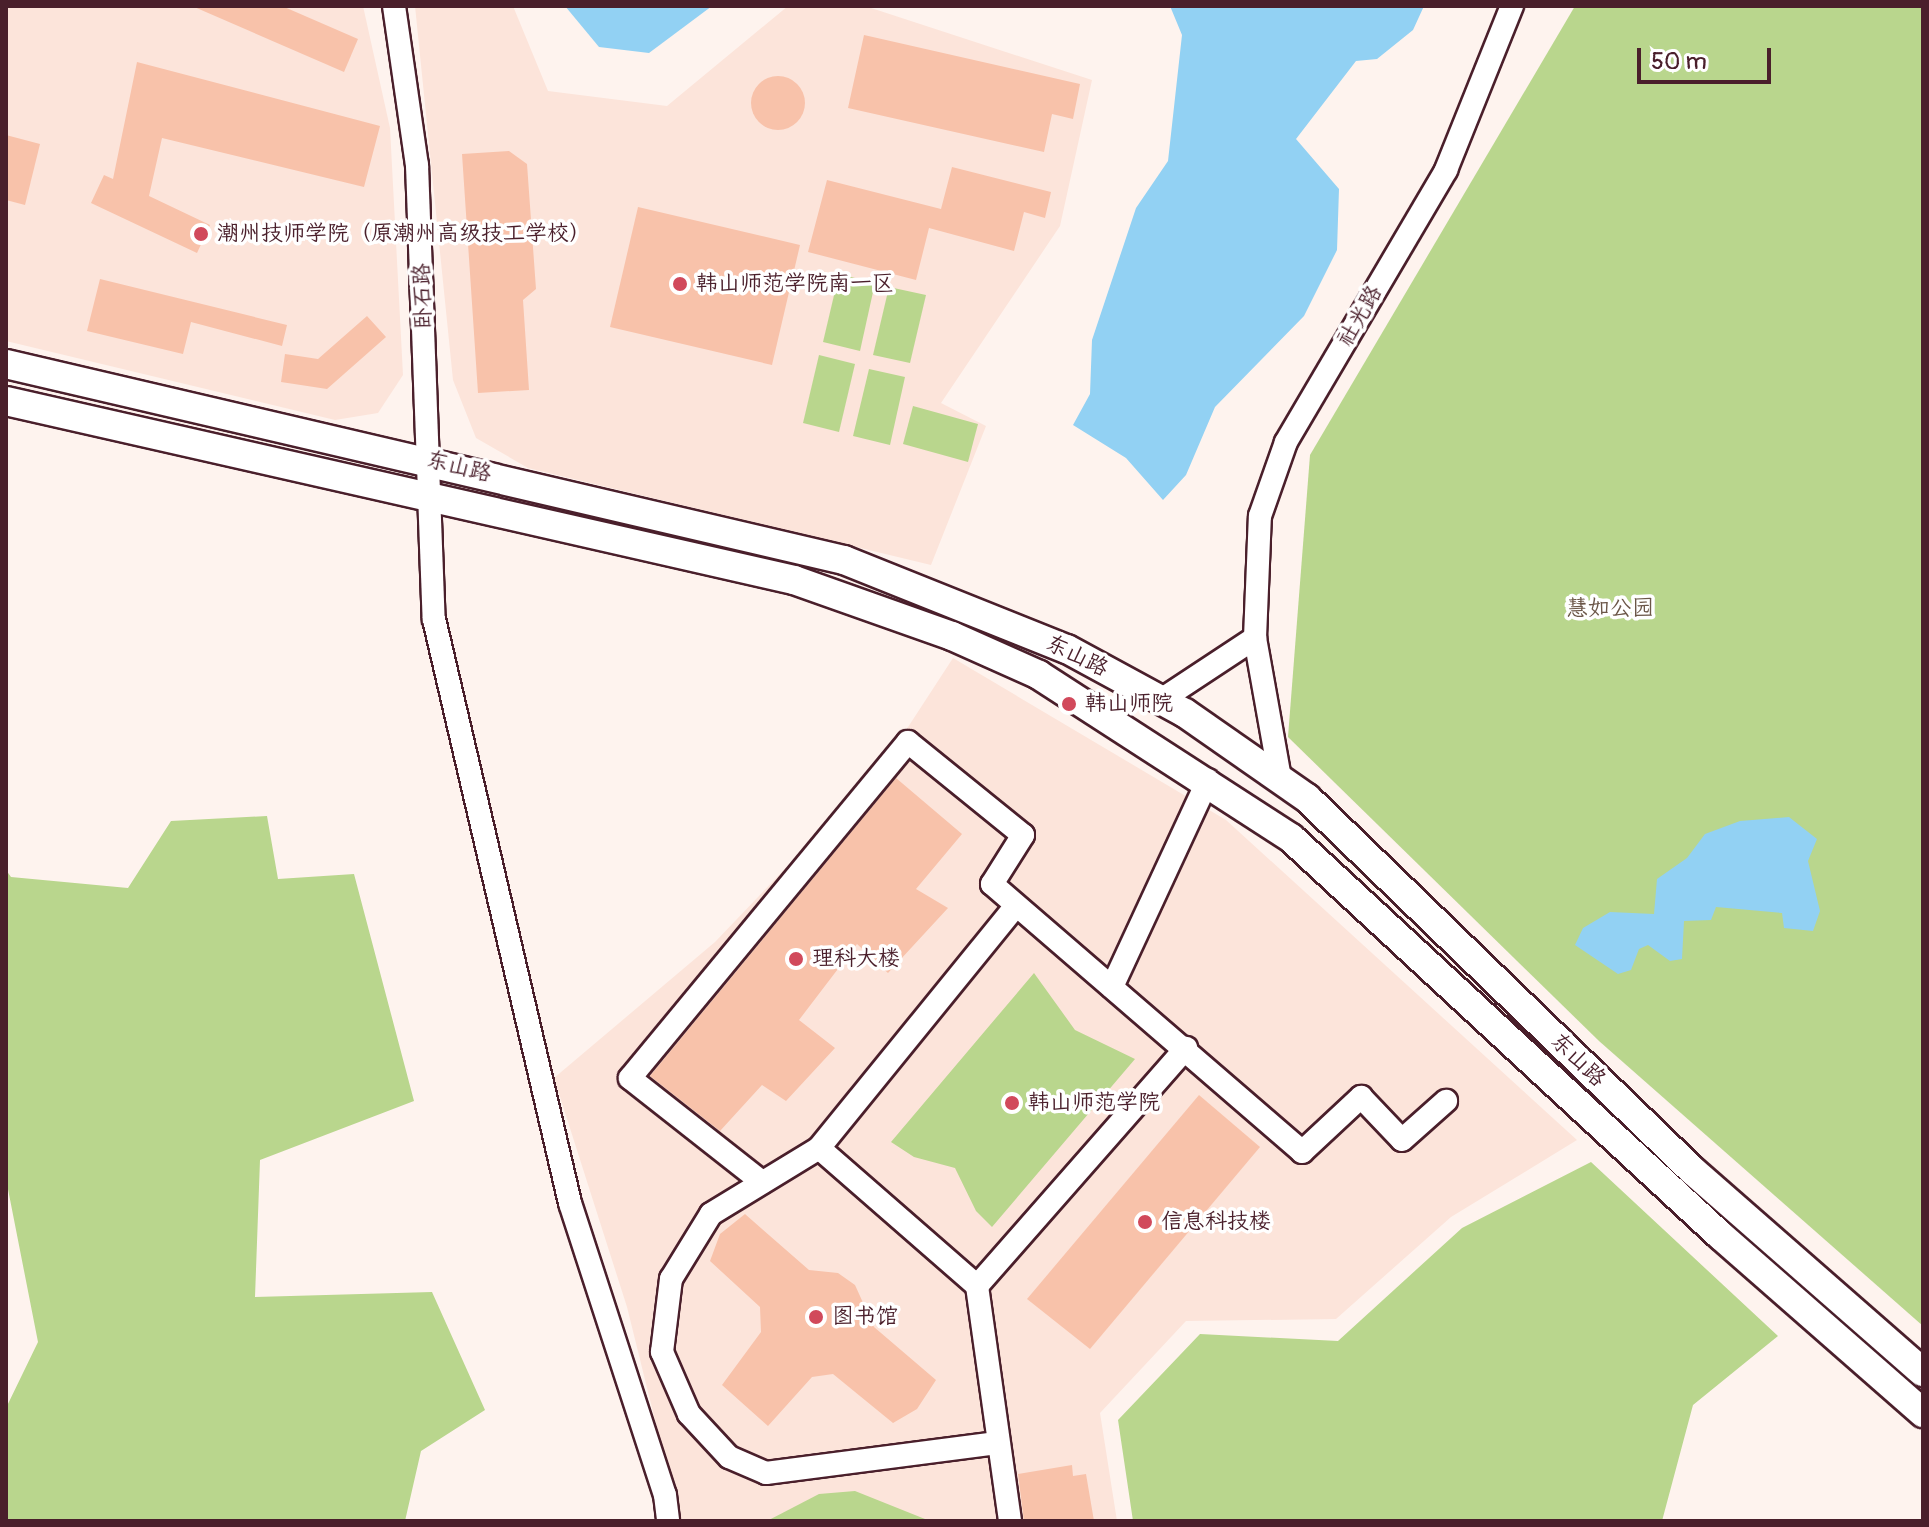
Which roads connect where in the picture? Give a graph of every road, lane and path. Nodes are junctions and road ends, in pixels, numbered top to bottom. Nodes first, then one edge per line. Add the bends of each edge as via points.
1 (394, 6) edge
2 (1512, 6) edge
3 (6, 364) edge
4 (6, 401) edge
5 (426, 459) junction
6 (426, 493) junction
7 (1255, 638) junction
8 (1161, 700) junction
9 (1280, 779) junction
10 (1208, 780) junction
11 (1016, 906) junction
12 (1112, 987) junction
13 (1186, 1048) junction
14 (1446, 1101) dead end
15 (819, 1148) junction
16 (762, 1182) junction
17 (977, 1286) junction
18 (1923, 1372) edge
19 (1923, 1413) edge
20 (997, 1443) junction
21 (668, 1521) edge
22 (1010, 1521) edge

1 - 5 street, 卧石路 via 417,165
2 - 7 street, 社光路 via 1446,170 1286,442 1260,516
3 - 5 main road, 东山路
4 - 6 main road, 东山路
5 - 6 street, 卧石路
5 - 8 main road, 东山路 via 844,560 1067,649
6 - 10 main road, 东山路 via 794,580 952,636 1039,675
6 - 21 street, 卧石路 via 434,619 570,1203
7 - 8 street
7 - 9 street, 社光路
8 - 9 main road, 东山路
9 - 18 main road, 东山路 via 1693,1171
10 - 12 street
10 - 19 main road, 东山路 via 1291,838 1721,1236
11 - 12 street
11 - 15 street
11 - 16 street via 992,884 1023,835 908,742 630,1078
12 - 13 street
13 - 14 street via 1302,1152 1361,1097 1402,1140
13 - 17 street
15 - 16 street
15 - 17 street
16 - 20 street via 711,1214 671,1279 662,1352 689,1414 729,1457 766,1473
17 - 20 street
20 - 22 street

